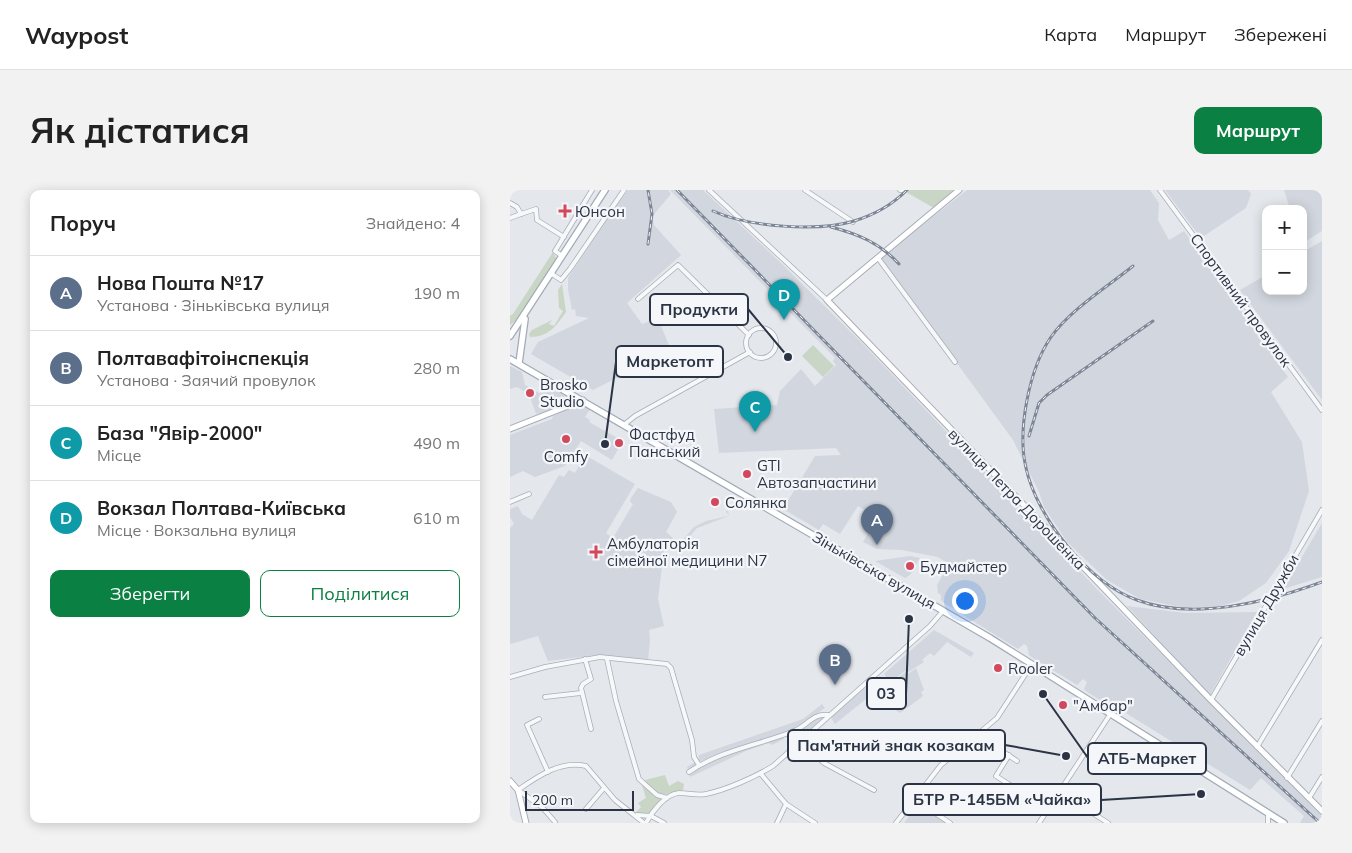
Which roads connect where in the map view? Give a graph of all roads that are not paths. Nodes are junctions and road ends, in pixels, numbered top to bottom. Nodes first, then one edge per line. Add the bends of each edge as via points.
1 (592, 190) edge
2 (605, 190) edge
3 (624, 190) edge
4 (709, 190) edge
5 (805, 190) edge
6 (959, 190) edge
7 (1160, 190) edge
8 (510, 203) edge
9 (521, 214) junction
10 (510, 218) edge
11 (853, 222) dead end
12 (564, 237) junction
13 (563, 257) junction
14 (878, 258) junction
15 (552, 274) junction
16 (638, 299) dead end
17 (826, 300) junction
18 (528, 310) junction
19 (518, 326) junction
20 (510, 329) edge
21 (749, 334) junction
22 (510, 337) edge
23 (521, 337) junction
24 (750, 352) junction
25 (510, 360) edge
26 (955, 362) dead end
27 (519, 363) junction
28 (583, 400) junction
29 (1322, 410) edge
30 (625, 424) junction
31 (510, 429) edge
32 (529, 494) dead end
33 (510, 502) edge
34 (1322, 510) edge
35 (943, 611) junction
36 (1322, 640) edge
37 (585, 659) junction
38 (607, 659) junction
39 (1032, 664) junction
40 (510, 677) edge
41 (581, 693) junction
42 (545, 697) dead end
43 (1210, 700) junction
44 (1111, 713) junction
45 (828, 715) junction
46 (539, 719) dead end
47 (1322, 720) edge
48 (591, 729) dead end
49 (976, 734) junction
50 (800, 741) junction
51 (1257, 747) junction
52 (1009, 755) junction
53 (1018, 761) dead end
54 (700, 765) junction
55 (548, 772) junction
56 (689, 772) dead end
57 (761, 774) junction
58 (1322, 777) edge
59 (1288, 778) junction
60 (510, 781) edge
61 (604, 788) junction
62 (518, 790) junction
63 (874, 790) dead end
64 (1060, 792) junction
65 (667, 798) junction
66 (1309, 798) junction
67 (914, 799) junction
68 (786, 804) junction
69 (586, 809) dead end
70 (1049, 810) junction
71 (1322, 811) edge
72 (1268, 813) junction
73 (637, 815) junction
74 (650, 816) junction
75 (555, 822) edge
76 (643, 822) edge
77 (526, 823) edge
78 (664, 823) edge
79 (777, 823) edge
80 (815, 823) edge
81 (896, 823) edge
82 (950, 823) edge
83 (1040, 823) edge
84 (1108, 823) edge
85 (1268, 823) edge
86 (1284, 823) edge

1 - 12 street
2 - 13 main road
3 - 15 street via 561,280
4 - 17 street, вулиця Петра Дорошенка
5 - 11 street
6 - 14 street
7 - 29 street, Спортивний провулок
8 - 9 street
9 - 10 street
9 - 12 street via 536,209 537,220
12 - 13 street via 555,251
13 - 15 main road
14 - 17 street
14 - 26 street
15 - 18 main road
16 - 21 street via 678,265
17 - 43 street, вулиця Петра Дорошенка
18 - 19 main road
18 - 23 main road
19 - 20 main road
19 - 22 main road
21 - 24 street via 746,343
21 - 24 street via 757,329 766,329 774,335 776,343 768,357 757,358
22 - 23 main road
23 - 27 main road
24 - 30 street
25 - 27 main road, Зіньківська вулиця
27 - 28 main road, Зіньківська вулиця
28 - 30 main road, Зіньківська вулиця
28 - 31 street
30 - 35 main road, Зіньківська вулиця
32 - 33 street
34 - 43 street, вулиця Дружби
35 - 39 main road, Зіньківська вулиця
35 - 45 street
36 - 51 street
37 - 38 street
37 - 40 street
37 - 41 street via 591,679 582,685
38 - 54 street via 670,666 694,757
38 - 65 street via 616,701 641,781
39 - 44 main road, Зіньківська вулиця
39 - 49 street via 997,718
41 - 42 street
41 - 48 street
43 - 51 street, вулиця Петра Дорошенка
44 - 64 street
44 - 72 main road, Зіньківська вулиця
45 - 50 street
45 - 54 street via 819,714 794,731 738,748
46 - 55 street via 527,724
47 - 59 street
49 - 52 street
49 - 67 street via 941,765
50 - 57 street
50 - 63 street via 824,763
51 - 59 street, вулиця Петра Дорошенка
52 - 53 street
52 - 70 street via 996,776
54 - 56 street
55 - 61 street via 583,765
55 - 62 street
57 - 65 street via 712,793 680,793
57 - 68 street
58 - 66 street
59 - 66 street, вулиця Петра Дорошенка
60 - 62 street
61 - 69 street
61 - 73 street
62 - 75 street via 542,807
62 - 77 street
64 - 70 street
64 - 84 street
65 - 74 street
66 - 71 street, вулиця Петра Дорошенка
67 - 81 street
67 - 82 street
68 - 79 street
68 - 80 street
70 - 83 street
72 - 85 street
72 - 86 main road, Зіньківська вулиця
73 - 74 street
73 - 76 street
74 - 76 street
74 - 78 street

